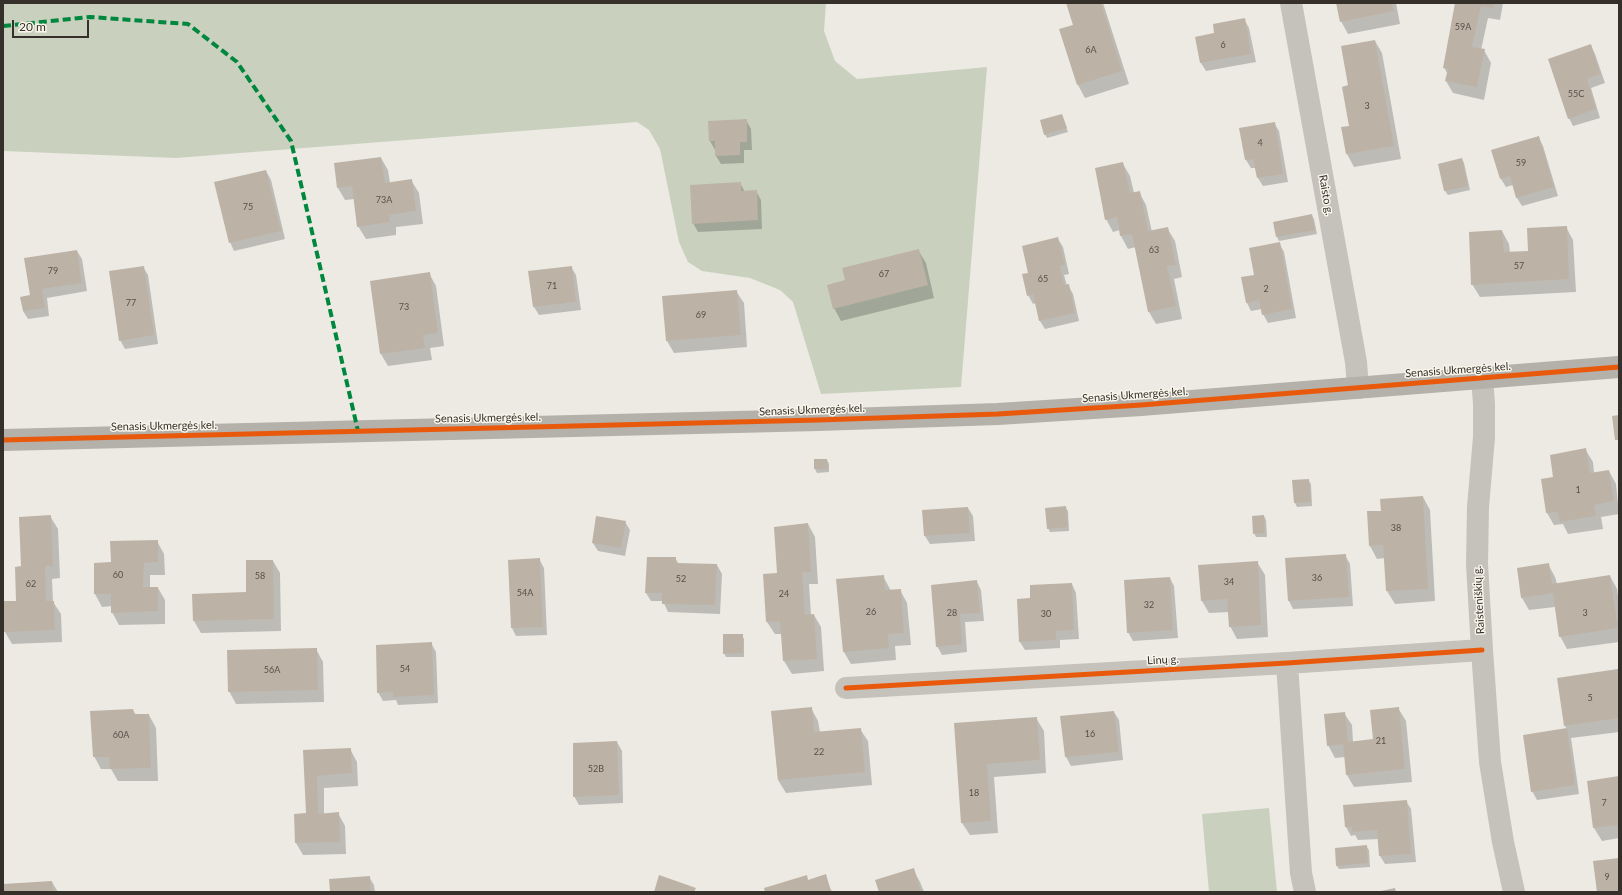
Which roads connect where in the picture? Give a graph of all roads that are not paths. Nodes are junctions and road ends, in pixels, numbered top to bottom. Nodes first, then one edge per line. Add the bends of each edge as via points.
1 (1291, 3) edge
2 (1619, 367) edge
3 (1482, 378) junction
4 (1358, 388) junction
5 (3, 440) edge
6 (1482, 650) junction
7 (1287, 663) junction
8 (846, 688) dead end
9 (1305, 892) edge
10 (1514, 892) edge

1 - 4 street, Raisto g. via 1356,362
2 - 3 main road, Senasis Ukmergės kel.
3 - 4 main road, Senasis Ukmergės kel.
3 - 6 street, Raisteniškių g. via 1484,437 1478,507 1477,564
4 - 5 main road, Senasis Ukmergės kel. via 998,414
6 - 7 street, Linų g.
6 - 10 street, Raisteniškių g. via 1490,762
7 - 8 street, Linų g.
7 - 9 street via 1301,873

